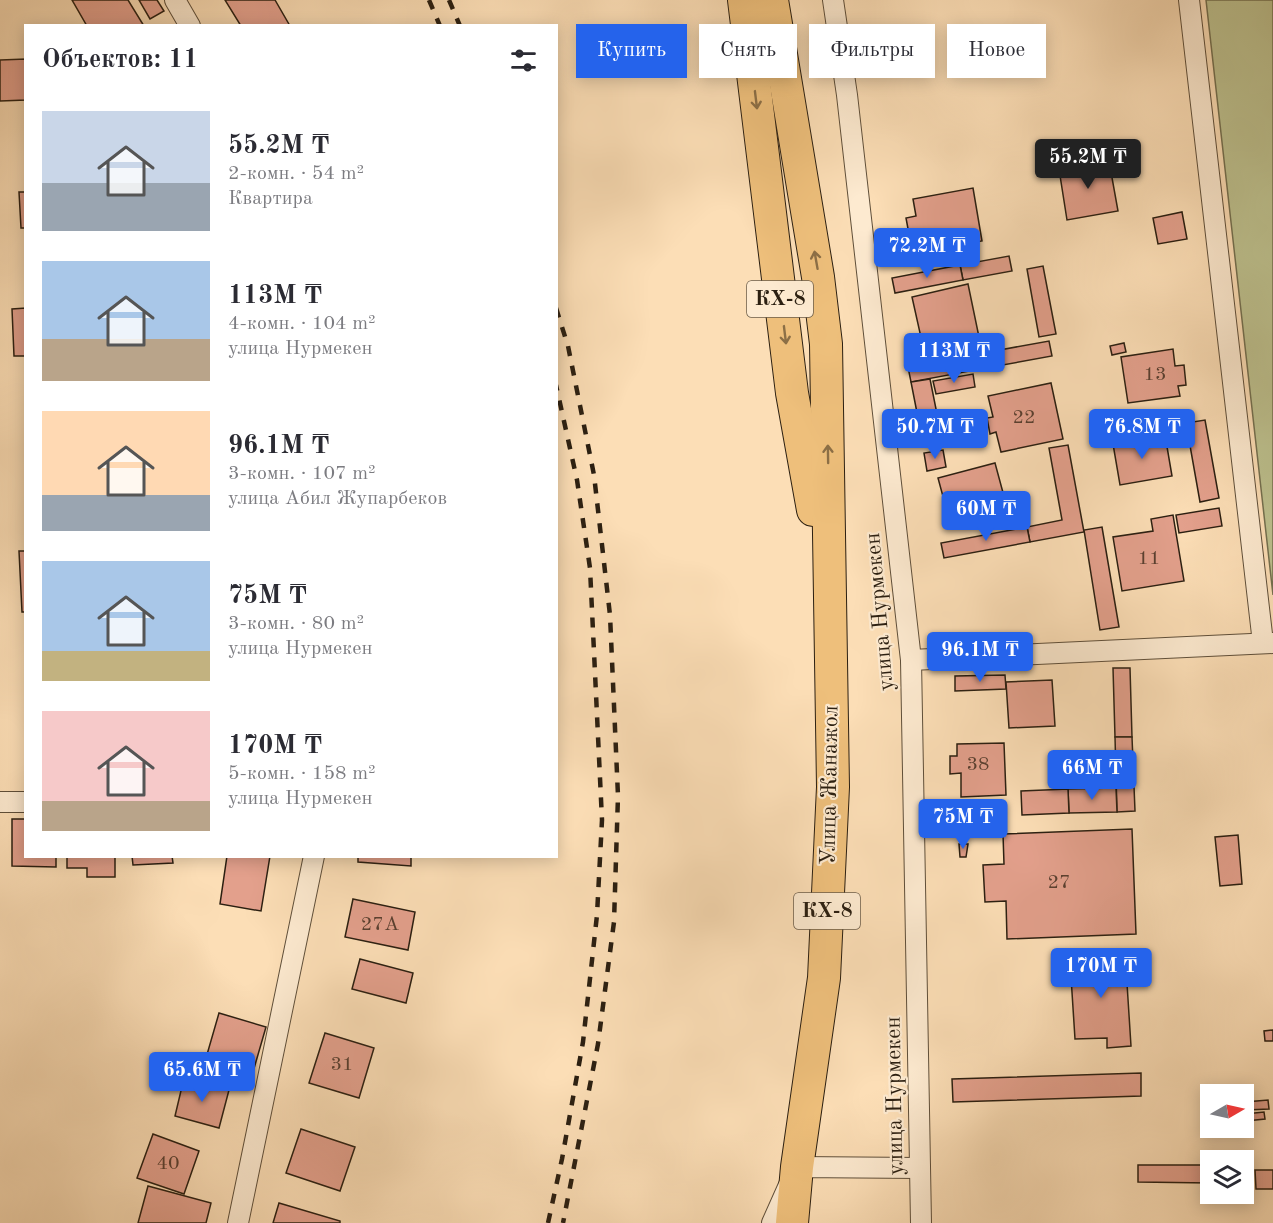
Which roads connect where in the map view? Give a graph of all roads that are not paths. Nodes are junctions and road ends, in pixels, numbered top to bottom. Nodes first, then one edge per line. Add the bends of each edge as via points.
1 (175, 0) edge
2 (744, 0) edge
3 (772, 0) edge
4 (833, 0) edge
5 (1189, 0) edge
6 (189, 24) edge
7 (829, 597) junction
8 (1268, 643) edge
9 (911, 660) junction
10 (0, 802) edge
11 (24, 802) edge
12 (314, 858) edge
13 (797, 1167) junction
14 (920, 1168) junction
15 (238, 1223) edge
16 (772, 1223) edge
17 (792, 1223) edge
18 (921, 1223) edge

1 - 6 street
2 -> 7 main road, КХ-8 via 792,393
7 -> 3 main road, КХ-8 via 826,345
4 - 9 street, улица Нурмекен
5 - 8 street
7 - 13 main road, Улица Жанажол / КХ-8 via 833,787 824,978
8 - 9 street
9 - 14 street, улица Нурмекен
10 - 11 street
12 - 15 street
13 - 14 street
13 - 16 street
13 - 17 main road, Улица Жанажол / КХ-8
14 - 18 street, улица Нурмекен

